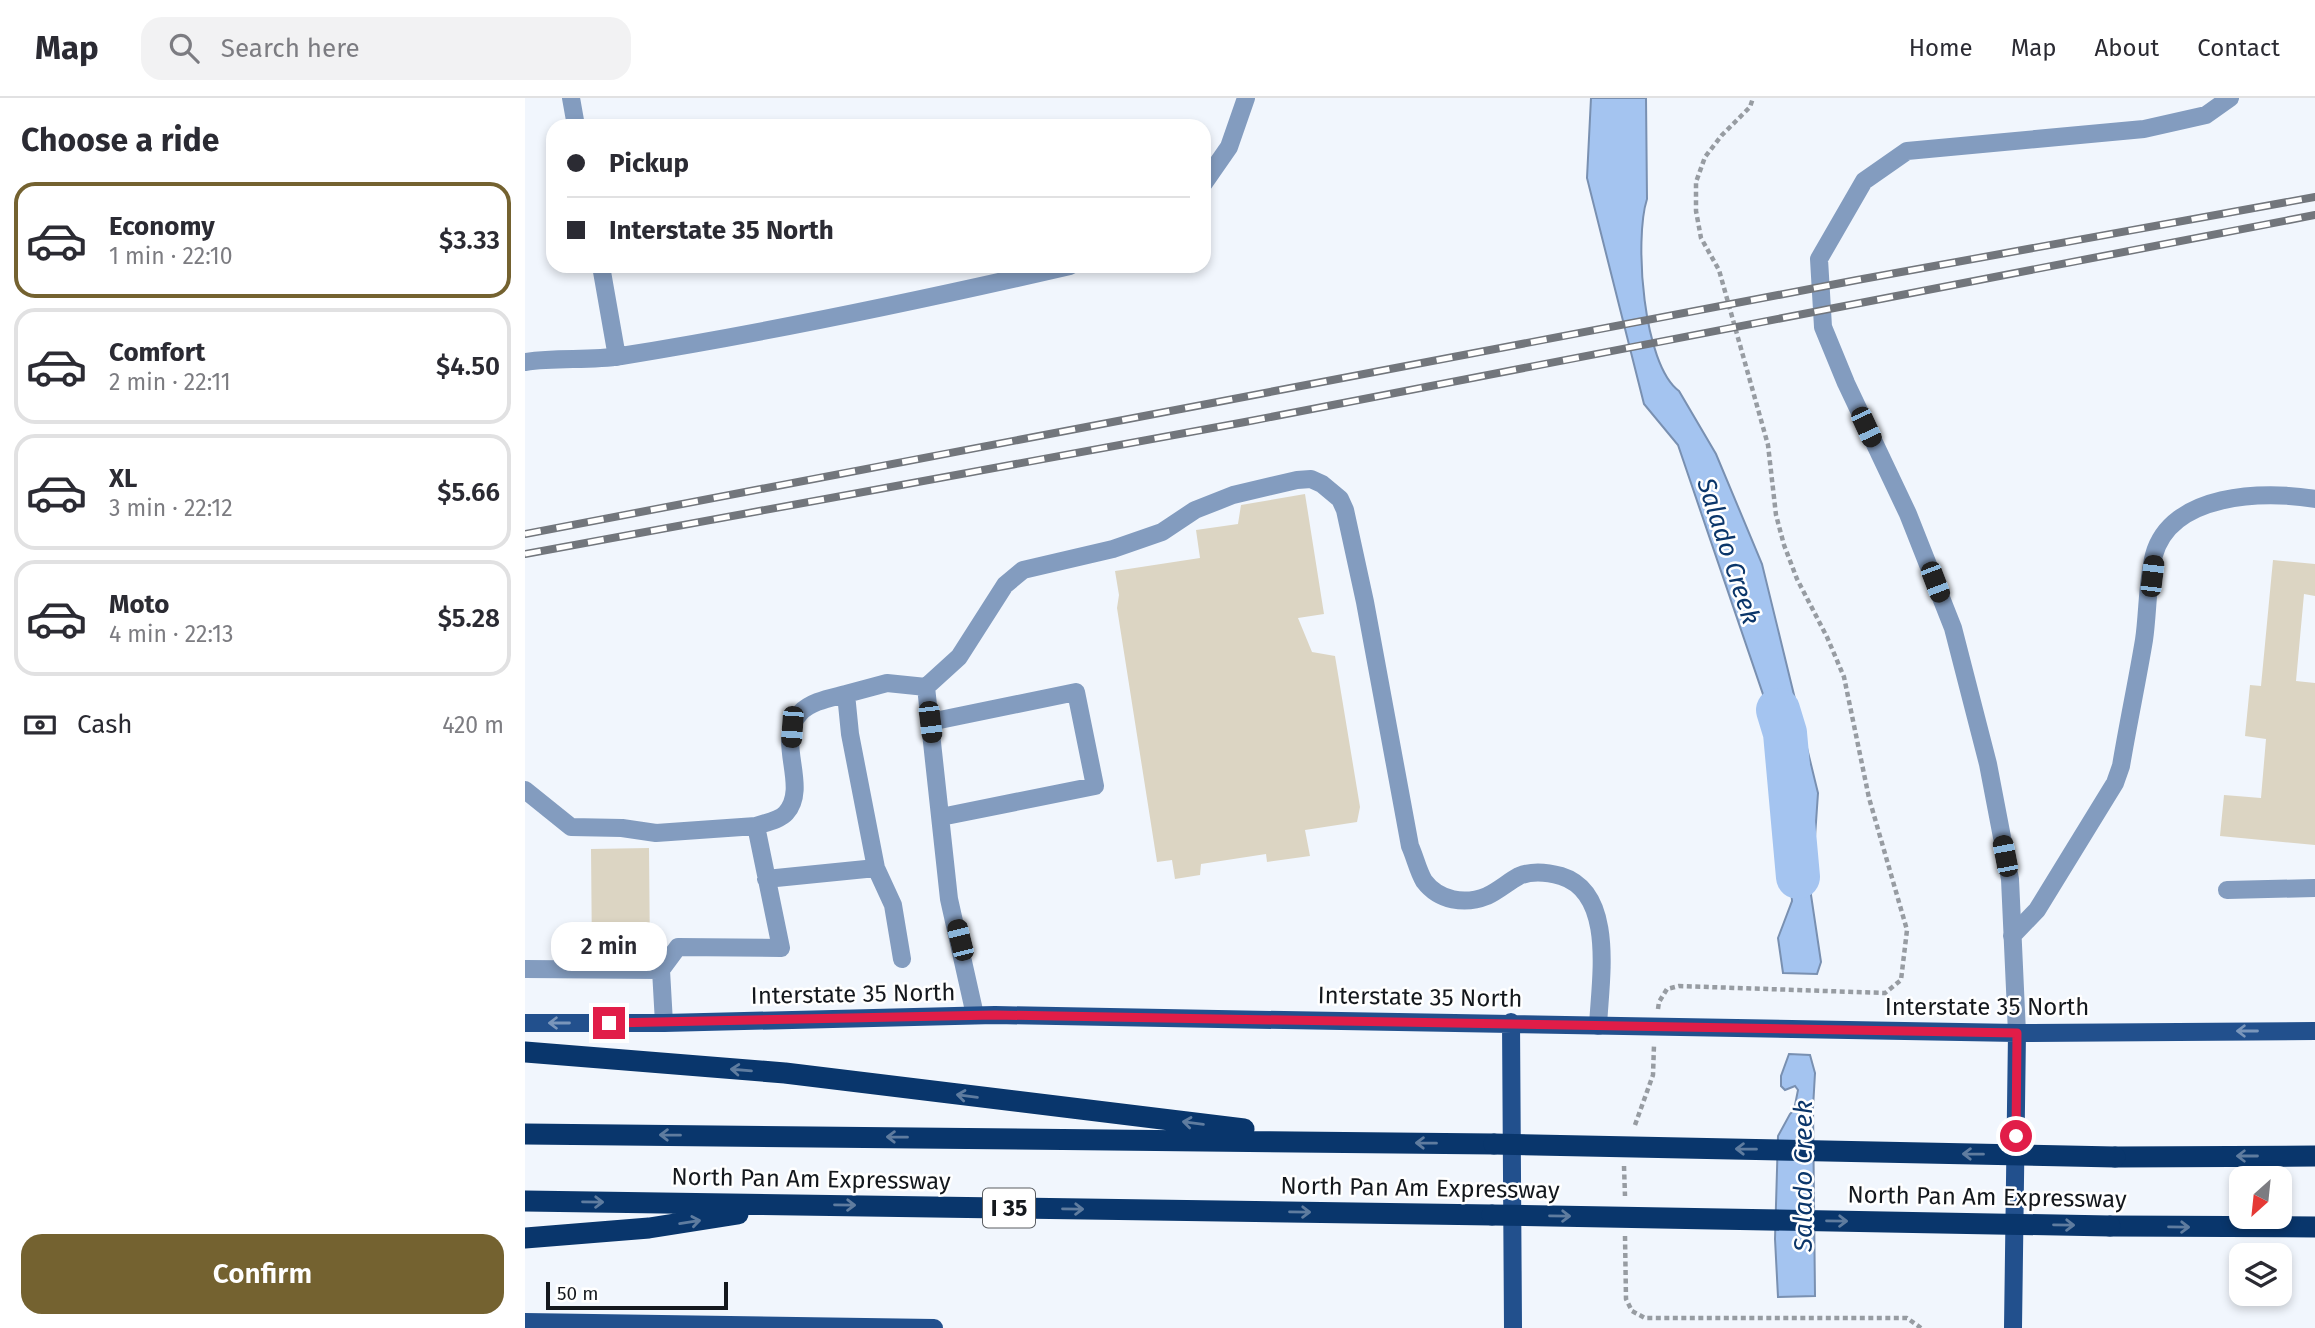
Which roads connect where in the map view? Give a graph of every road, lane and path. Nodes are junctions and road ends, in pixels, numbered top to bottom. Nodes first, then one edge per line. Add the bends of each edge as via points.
1 (571, 98) edge
2 (1246, 98) edge
3 (1753, 98) edge
4 (2230, 98) edge
5 (575, 119) edge
6 (1211, 173) edge
7 (602, 273) edge
8 (1040, 273) edge
9 (617, 357) junction
10 (525, 362) edge
11 (2315, 499) edge
12 (926, 687) junction
13 (846, 694) junction
14 (930, 722) junction
15 (525, 790) edge
16 (941, 817) junction
17 (756, 826) junction
18 (876, 868) junction
19 (766, 879) junction
20 (2315, 888) edge
21 (2227, 890) dead end
22 (2012, 936) junction
23 (902, 958) dead end
24 (525, 969) edge
25 (661, 970) junction
26 (1885, 993) dead end
27 (975, 1015) junction
28 (1511, 1022) junction
29 (525, 1023) edge
30 (664, 1023) junction
31 (1598, 1026) junction
32 (2315, 1031) edge
33 (2017, 1033) junction
34 (525, 1052) edge
35 (525, 1133) edge
36 (1358, 1142) junction
37 (2315, 1156) edge
38 (525, 1201) edge
39 (793, 1205) junction
40 (2315, 1227) edge
41 (525, 1238) edge
42 (531, 1324) edge
43 (935, 1328) edge
44 (1513, 1328) edge
45 (2013, 1328) edge

1 - 5 lane
2 - 6 lane via 1229,147
3 - 26 path via 1705,157 1696,182 1696,211 1701,238 1719,270 1768,446 1784,545 1844,677 1869,798 1907,930 1901,980
4 - 22 lane via 2206,115 2144,129 1907,151 1864,181 1819,259 1823,327 1908,514 1953,628 1988,764 2010,879
7 - 9 lane
8 - 9 lane
9 - 10 lane
11 - 22 lane via 2242,496 2195,508 2168,528 2154,554 2144,640 2115,783 2038,910
12 - 13 lane via 887,683
12 - 14 lane
12 - 31 lane via 959,657 1005,585 1023,570 1163,532 1195,510 1233,495 1297,480 1322,484 1340,499 1345,510 1410,846 1424,881 1451,900 1469,901 1536,871 1569,879 1582,889 1593,902 1598,920
13 - 17 lane via 817,702 800,713 792,727 793,801 784,815
13 - 18 lane
14 - 16 lane
14 - 16 lane via 1076,692 1095,786
15 - 17 lane via 571,827 656,833
16 - 27 lane via 949,899
17 - 19 lane
18 - 19 lane
18 - 23 lane via 893,905
19 - 25 lane via 781,948 678,947
20 - 21 lane
22 - 33 lane
24 - 25 lane
25 - 30 lane
27 - 28 main road, Interstate 35 North
27 - 30 main road, Interstate 35 North
28 - 31 main road, Interstate 35 North
28 - 44 main road
30 -> 29 main road, Interstate 35 North
31 - 33 main road, Interstate 35 North
32 -> 33 main road, Interstate 35 North
33 - 45 main road
36 -> 34 highway via 785,1073
36 -> 35 highway, North Pan Am Expressway
37 -> 36 highway, North Pan Am Expressway, bridge via 2115,1157
38 -> 39 highway, North Pan Am Expressway / I 35
39 -> 40 highway, North Pan Am Expressway / I 35, bridge
41 -> 39 highway via 649,1228
42 - 43 main road

